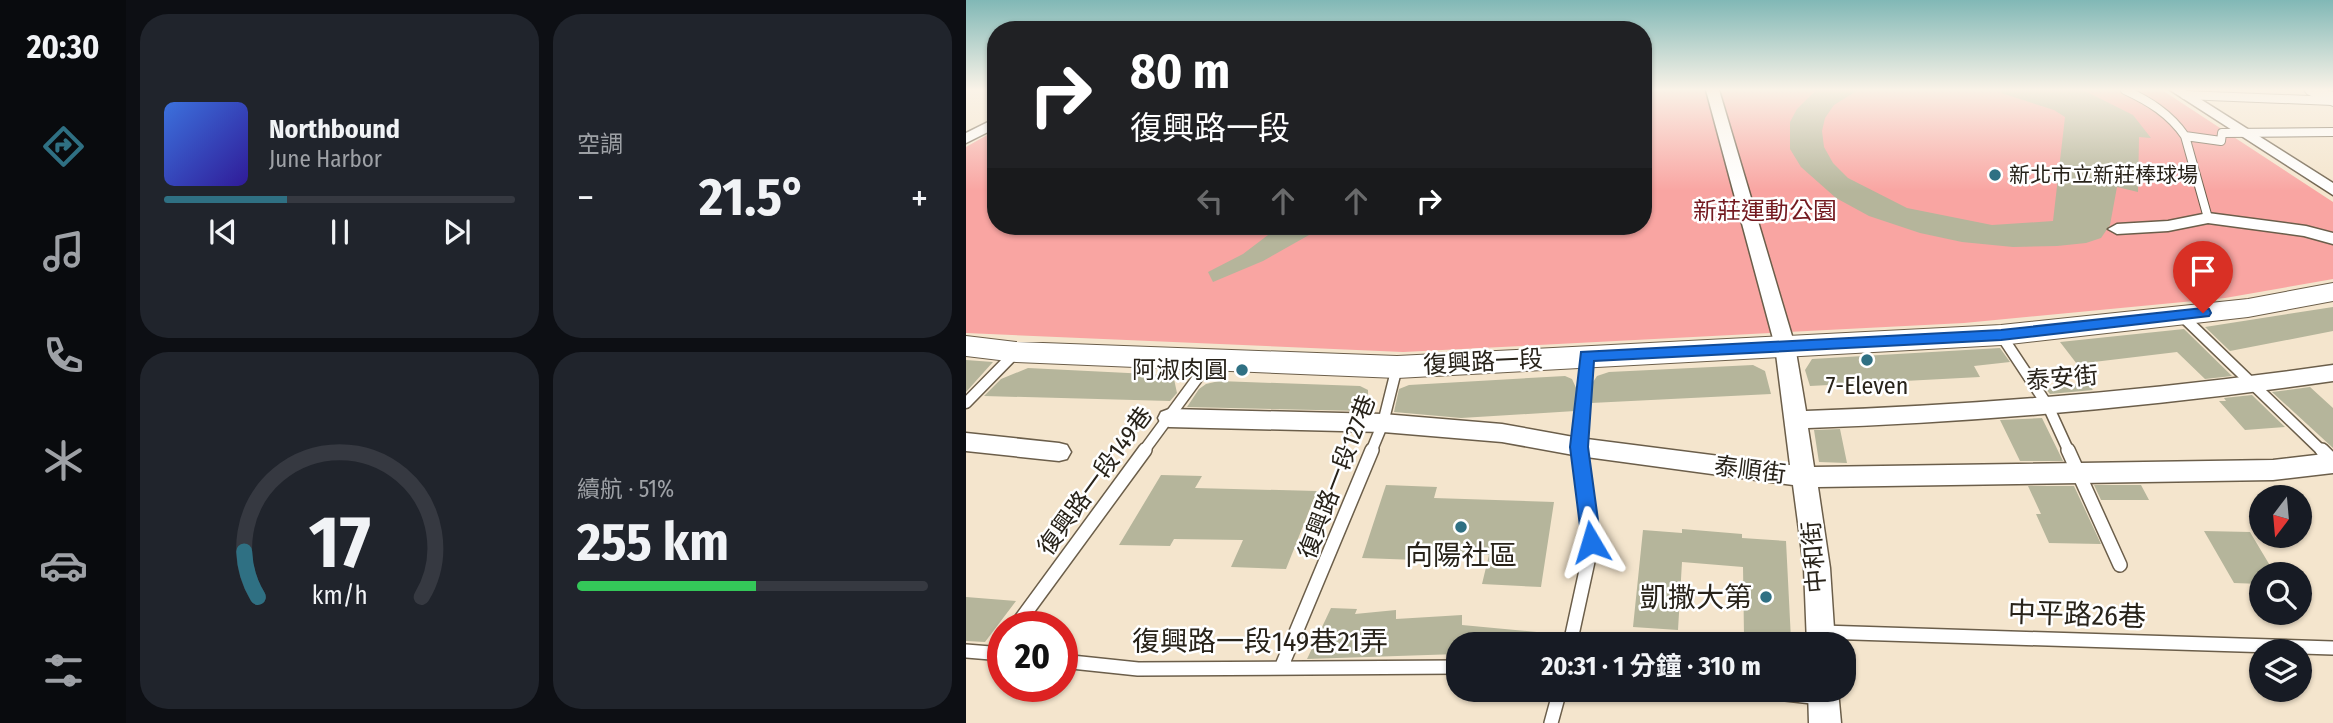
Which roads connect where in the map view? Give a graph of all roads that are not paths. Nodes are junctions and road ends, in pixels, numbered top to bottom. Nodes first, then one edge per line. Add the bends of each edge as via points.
1 (1722, 124) edge
2 (2179, 124) edge
3 (2230, 124) edge
4 (987, 127) edge
5 (2241, 131) junction
6 (2333, 132) edge
7 (2185, 136) junction
8 (966, 139) edge
9 (2333, 190) edge
10 (2208, 218) junction
11 (2117, 229) dead end
12 (2333, 239) edge
13 (2333, 293) edge
14 (2181, 315) junction
15 (2001, 335) junction
16 (966, 346) edge
17 (1785, 346) junction
18 (1016, 352) junction
19 (1587, 356) junction
20 (1210, 361) junction
21 (1397, 367) junction
22 (2333, 373) edge
23 (2251, 385) junction
24 (966, 403) edge
25 (2048, 407) junction
26 (1169, 418) junction
27 (1795, 420) junction
28 (1383, 423) junction
29 (966, 442) edge
30 (1579, 447) junction
31 (1059, 452) dead end
32 (2333, 462) edge
33 (2079, 472) junction
34 (1806, 477) junction
35 (2120, 565) dead end
36 (1027, 611) edge
37 (1572, 632) edge
38 (1820, 632) edge
39 (1856, 639) edge
40 (2333, 649) edge
41 (987, 651) edge
42 (966, 652) edge
43 (1078, 663) edge
44 (1446, 667) edge
45 (1281, 668) junction
46 (1557, 702) edge
47 (1551, 723) edge

1 - 17 street, 中和街
2 - 7 lane
3 - 5 street
4 - 8 street
5 - 6 lane
5 - 7 lane via 2222,133 2221,141
5 - 9 street
7 - 10 lane
10 - 11 street
10 - 12 street
13 - 14 street, 復興路一段
14 - 15 street, 復興路一段
14 - 23 lane
15 - 17 street, 復興路一段
15 - 25 lane
16 - 18 street, 復興路一段
17 - 19 street, 復興路一段
17 - 27 street, 中和街
18 - 20 street, 復興路一段
18 - 24 lane
19 - 21 street, 復興路一段
19 - 30 lane
20 - 21 street, 復興路一段
20 - 26 lane, 復興路一段149巷
21 - 28 lane, 復興路一段127巷
22 - 23 street, 泰安街
23 - 25 street, 泰安街
23 - 32 lane
25 - 27 street, 泰安街
25 - 33 lane
26 - 28 street, 泰順街
26 - 36 lane, 復興路一段149巷
27 - 34 street, 中和街
28 - 30 street, 泰順街 via 1502,433
28 - 45 lane, 復興路一段127巷
29 - 31 street
30 - 34 street, 泰順街
30 - 37 lane via 1591,542
32 - 33 street, 泰順街 via 2273,470
33 - 34 street, 泰順街
33 - 35 lane
34 - 38 street, 中和街
39 - 40 lane, 中平路26巷
41 - 42 lane
43 - 45 lane, 復興路一段149巷21弄 via 1138,669
44 - 45 lane, 復興路一段149巷21弄
46 - 47 lane

